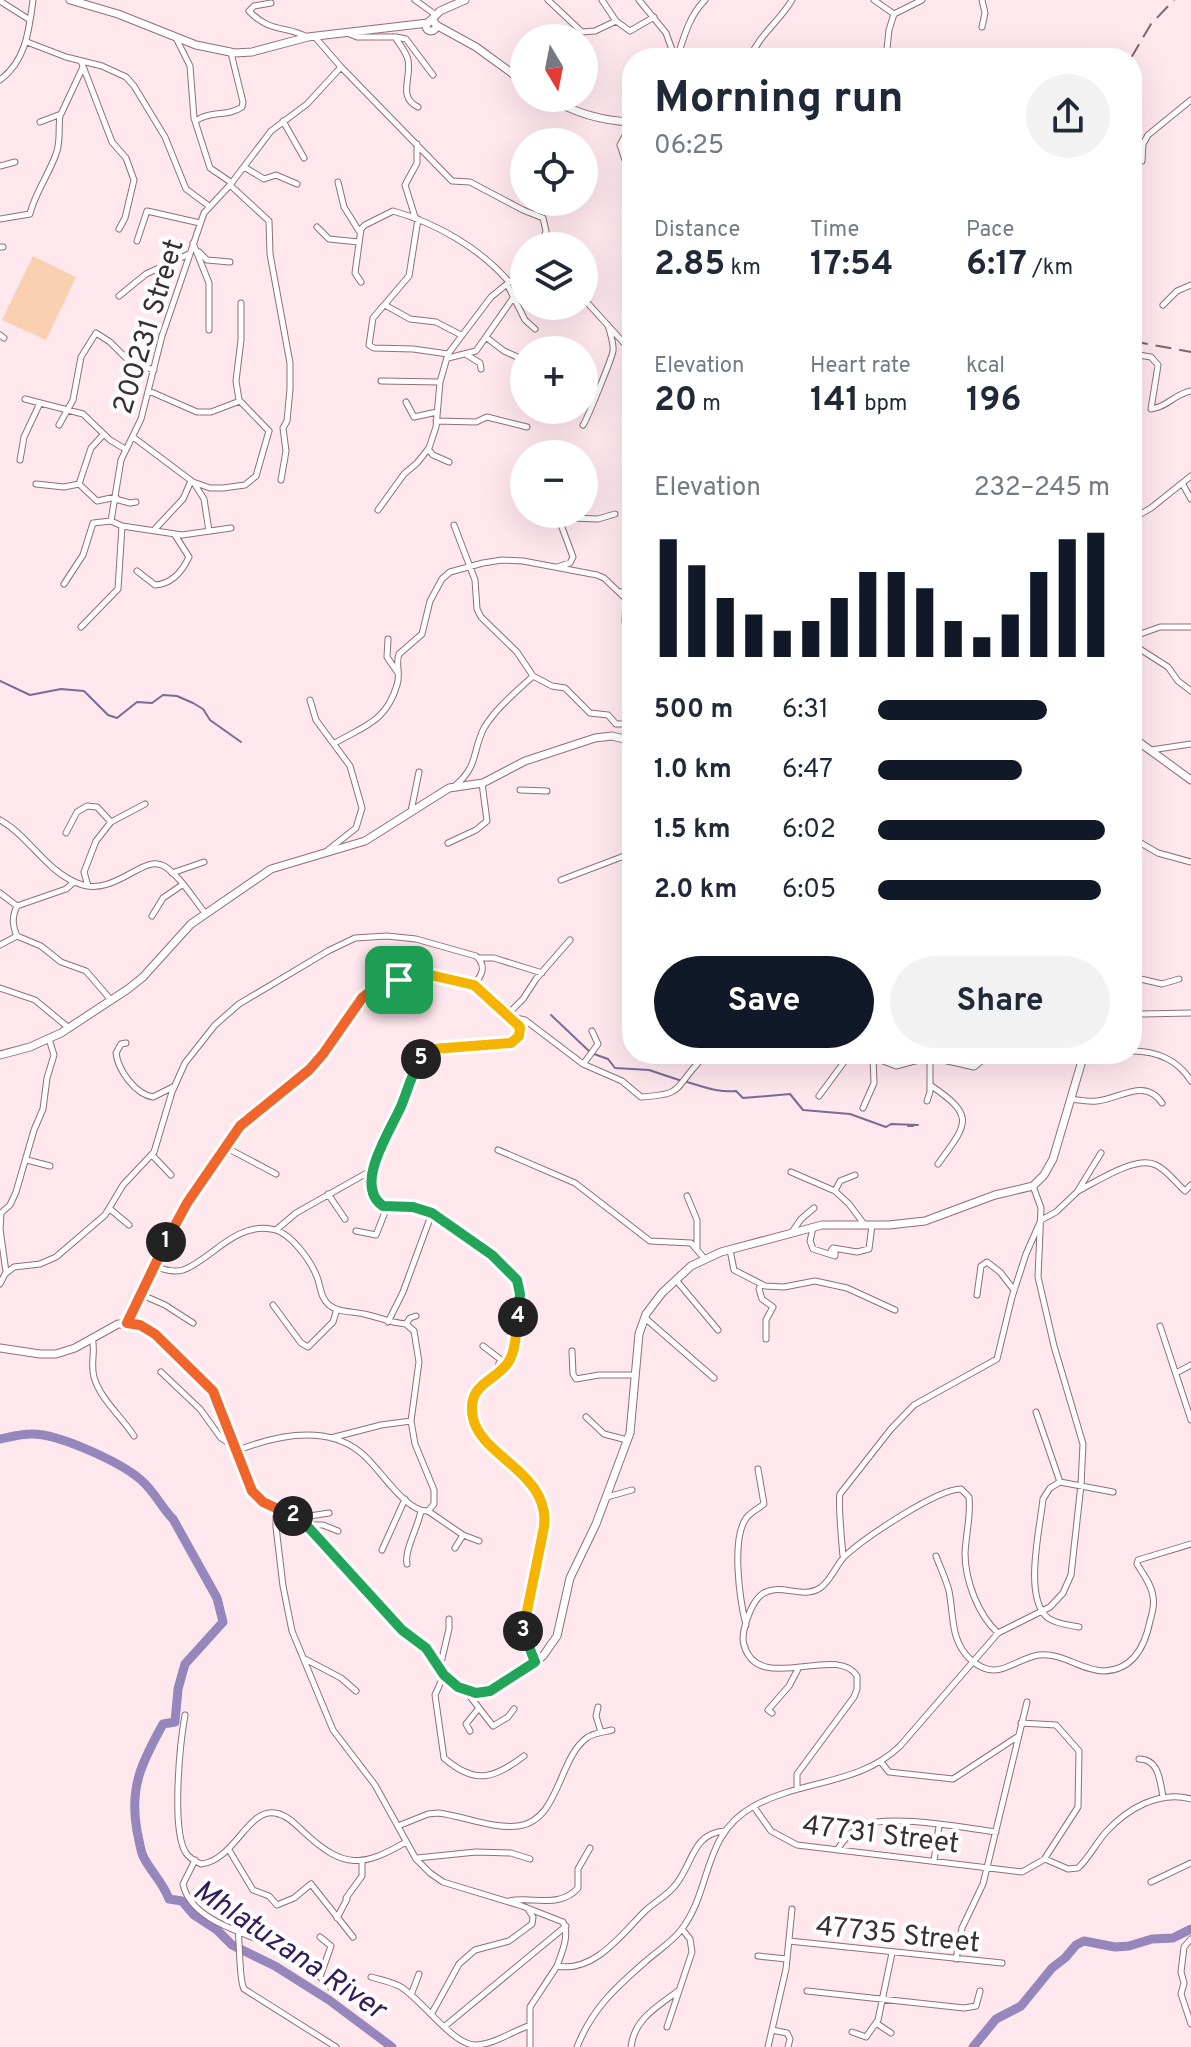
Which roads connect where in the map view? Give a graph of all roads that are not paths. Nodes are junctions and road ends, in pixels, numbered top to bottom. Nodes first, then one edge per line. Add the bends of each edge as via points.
1 (33, 0) edge
2 (70, 0) edge
3 (415, 0) edge
4 (465, 0) edge
5 (548, 0) edge
6 (602, 0) edge
7 (639, 0) edge
8 (705, 0) edge
9 (792, 0) edge
10 (874, 0) edge
11 (922, 0) edge
12 (982, 0) edge
13 (0, 1) edge
14 (271, 3) dead end
15 (894, 14) junction
16 (654, 17) junction
17 (30, 20) junction
18 (616, 21) junction
19 (433, 22) junction
20 (982, 27) dead end
21 (346, 33) junction
22 (174, 36) junction
23 (312, 37) junction
24 (395, 37) junction
25 (27, 42) junction
26 (672, 48) edge
27 (680, 48) edge
28 (755, 48) edge
29 (887, 48) edge
30 (231, 53) junction
31 (82, 64) junction
32 (341, 67) junction
33 (510, 72) edge
34 (433, 75) dead end
35 (0, 80) edge
36 (1191, 100) edge
37 (418, 107) dead end
38 (582, 112) edge
39 (60, 116) junction
40 (195, 121) junction
41 (283, 121) junction
42 (40, 122) dead end
43 (622, 122) edge
44 (417, 144) junction
45 (304, 158) dead end
46 (1142, 161) dead end
47 (15, 162) dead end
48 (0, 166) edge
49 (244, 167) junction
50 (338, 182) dead end
51 (231, 184) junction
52 (297, 184) dead end
53 (209, 206) junction
54 (0, 219) edge
55 (417, 219) junction
56 (200, 223) junction
57 (317, 227) dead end
58 (119, 229) dead end
59 (360, 232) junction
60 (546, 232) edge
61 (137, 241) dead end
62 (359, 242) junction
63 (194, 245) junction
64 (190, 254) junction
65 (230, 262) dead end
66 (361, 282) dead end
67 (508, 283) junction
68 (1191, 285) edge
69 (510, 289) edge
70 (119, 296) dead end
71 (241, 303) dead end
72 (510, 303) edge
73 (385, 305) junction
74 (1163, 305) dead end
75 (598, 314) edge
76 (525, 320) edge
77 (608, 325) junction
78 (535, 329) dead end
79 (209, 330) dead end
80 (461, 335) junction
81 (487, 338) junction
82 (622, 341) edge
83 (466, 354) junction
84 (510, 354) edge
85 (448, 356) junction
86 (1142, 356) edge
87 (481, 369) dead end
88 (154, 370) junction
89 (381, 381) dead end
90 (440, 382) junction
91 (149, 391) junction
92 (1191, 391) edge
93 (25, 399) dead end
94 (239, 400) junction
95 (406, 402) dead end
96 (40, 403) junction
97 (65, 410) junction
98 (437, 412) junction
99 (436, 421) junction
100 (59, 425) dead end
101 (583, 425) dead end
102 (527, 427) dead end
103 (283, 428) junction
104 (269, 431) junction
105 (104, 434) junction
106 (133, 437) junction
107 (125, 449) junction
108 (427, 451) junction
109 (20, 460) dead end
110 (449, 462) dead end
111 (1191, 476) edge
112 (281, 480) dead end
113 (192, 481) junction
114 (1182, 483) junction
115 (36, 484) dead end
116 (79, 484) junction
117 (116, 498) junction
118 (1191, 499) edge
119 (136, 502) dead end
120 (378, 510) dead end
121 (1142, 512) edge
122 (615, 514) dead end
123 (111, 521) junction
124 (454, 525) dead end
125 (122, 526) junction
126 (231, 528) dead end
127 (155, 529) junction
128 (209, 531) junction
129 (175, 535) junction
130 (470, 566) junction
131 (556, 567) junction
132 (137, 571) dead end
133 (64, 584) dead end
134 (618, 592) junction
135 (622, 592) edge
136 (622, 596) edge
137 (81, 627) dead end
138 (1191, 627) edge
139 (1142, 633) edge
140 (388, 639) dead end
141 (1142, 650) edge
142 (398, 674) junction
143 (533, 676) junction
144 (1191, 691) edge
145 (310, 700) dead end
146 (616, 724) junction
147 (622, 724) edge
148 (612, 736) junction
149 (622, 738) edge
150 (335, 743) junction
151 (1142, 744) edge
152 (1191, 744) edge
153 (1150, 750) junction
154 (419, 772) dead end
155 (1191, 780) edge
156 (482, 783) junction
157 (456, 786) junction
158 (520, 790) dead end
159 (547, 791) dead end
160 (529, 792) junction
161 (523, 798) dead end
162 (145, 804) dead end
163 (411, 812) junction
164 (0, 820) edge
165 (111, 822) junction
166 (66, 833) dead end
167 (448, 843) dead end
168 (1142, 844) edge
169 (321, 856) junction
170 (622, 857) edge
171 (204, 862) dead end
172 (1191, 862) edge
173 (172, 873) junction
174 (561, 880) dead end
175 (74, 882) junction
176 (182, 885) junction
177 (89, 887) junction
178 (0, 893) edge
179 (17, 906) junction
180 (205, 913) junction
181 (152, 916) dead end
182 (17, 936) junction
183 (570, 940) dead end
184 (0, 945) edge
185 (479, 958) junction
186 (542, 973) junction
187 (1142, 979) edge
188 (1179, 979) dead end
189 (474, 985) junction
190 (0, 988) edge
191 (111, 1000) junction
192 (1191, 1013) edge
193 (1142, 1014) edge
194 (509, 1015) junction
195 (69, 1028) junction
196 (592, 1031) dead end
197 (49, 1039) junction
198 (126, 1043) dead end
199 (1142, 1053) edge
200 (0, 1055) edge
201 (583, 1064) junction
202 (697, 1064) edge
203 (843, 1064) edge
204 (873, 1064) edge
205 (930, 1064) edge
206 (1082, 1064) edge
207 (1191, 1081) edge
208 (930, 1085) junction
209 (174, 1087) junction
210 (819, 1096) dead end
211 (1070, 1099) junction
212 (927, 1101) dead end
213 (1162, 1103) dead end
214 (863, 1108) dead end
215 (227, 1148) junction
216 (498, 1150) dead end
217 (1101, 1153) dead end
218 (152, 1155) junction
219 (27, 1160) junction
220 (938, 1164) dead end
221 (50, 1166) dead end
222 (374, 1169) junction
223 (791, 1172) dead end
224 (276, 1174) dead end
225 (171, 1175) dead end
226 (855, 1175) dead end
227 (1191, 1185) edge
228 (1033, 1186) junction
229 (835, 1191) junction
230 (1077, 1192) junction
231 (328, 1194) junction
232 (687, 1196) dead end
233 (387, 1207) junction
234 (814, 1208) dead end
235 (110, 1209) junction
236 (1, 1213) edge
237 (432, 1213) junction
238 (345, 1219) dead end
239 (1041, 1220) junction
240 (868, 1224) junction
241 (129, 1225) dead end
242 (813, 1226) junction
243 (276, 1230) junction
244 (356, 1231) dead end
245 (792, 1232) junction
246 (697, 1247) junction
247 (730, 1250) junction
248 (1038, 1252) junction
249 (1026, 1254) junction
250 (704, 1258) junction
251 (153, 1266) junction
252 (6, 1272) junction
253 (676, 1280) junction
254 (0, 1284) edge
255 (761, 1284) junction
256 (1014, 1291) junction
257 (140, 1294) junction
258 (977, 1295) dead end
259 (273, 1305) dead end
260 (337, 1309) junction
261 (895, 1310) dead end
262 (416, 1316) dead end
263 (644, 1318) junction
264 (388, 1322) junction
265 (127, 1323) junction
266 (193, 1323) dead end
267 (406, 1324) junction
268 (1160, 1326) dead end
269 (718, 1330) dead end
270 (92, 1338) junction
271 (766, 1339) dead end
272 (483, 1346) dead end
273 (0, 1348) edge
274 (572, 1351) dead end
275 (1191, 1365) edge
276 (161, 1372) dead end
277 (496, 1373) junction
278 (1176, 1373) junction
279 (634, 1375) junction
280 (714, 1378) dead end
281 (1036, 1412) dead end
282 (586, 1417) dead end
283 (1191, 1420) edge
284 (411, 1421) junction
285 (134, 1436) dead end
286 (330, 1439) junction
287 (627, 1440) junction
288 (235, 1448) junction
289 (758, 1469) dead end
290 (1060, 1482) junction
291 (1081, 1485) junction
292 (632, 1490) dead end
293 (1113, 1492) dead end
294 (606, 1497) junction
295 (405, 1499) junction
296 (276, 1509) junction
297 (425, 1511) junction
298 (329, 1513) dead end
299 (297, 1518) junction
300 (306, 1525) junction
301 (338, 1531) dead end
302 (463, 1535) junction
303 (479, 1541) dead end
304 (1191, 1544) edge
305 (455, 1548) dead end
306 (382, 1550) dead end
307 (936, 1556) dead end
308 (843, 1557) junction
309 (407, 1564) dead end
310 (1043, 1612) junction
311 (449, 1619) dead end
312 (746, 1627) junction
313 (1079, 1627) dead end
314 (998, 1633) junction
315 (304, 1658) junction
316 (972, 1661) junction
317 (535, 1662) junction
318 (798, 1669) junction
319 (442, 1672) junction
320 (460, 1688) junction
321 (356, 1691) dead end
322 (1027, 1702) dead end
323 (598, 1707) dead end
324 (479, 1708) junction
325 (514, 1709) dead end
326 (772, 1713) dead end
327 (185, 1715) dead end
328 (1021, 1723) junction
329 (612, 1730) dead end
330 (470, 1731) dead end
331 (601, 1732) junction
332 (1018, 1737) junction
333 (524, 1756) dead end
334 (1139, 1759) dead end
335 (881, 1762) junction
336 (797, 1789) junction
337 (1163, 1797) junction
338 (1191, 1799) edge
339 (754, 1807) junction
340 (398, 1826) junction
341 (939, 1826) junction
342 (724, 1831) junction
343 (996, 1832) junction
344 (406, 1842) junction
345 (590, 1848) dead end
346 (229, 1850) junction
347 (837, 1850) junction
348 (416, 1859) junction
349 (530, 1859) dead end
350 (1045, 1859) junction
351 (195, 1860) junction
352 (362, 1860) junction
353 (934, 1861) junction
354 (1191, 1863) edge
355 (988, 1866) junction
356 (1151, 1882) dead end
357 (508, 1902) junction
358 (526, 1907) junction
359 (792, 1909) dead end
360 (337, 1918) junction
361 (566, 1926) junction
362 (237, 1929) junction
363 (682, 1929) junction
364 (320, 1937) dead end
365 (353, 1937) dead end
366 (1191, 1939) edge
367 (789, 1941) junction
368 (892, 1953) junction
369 (758, 1956) dead end
370 (787, 1959) junction
371 (956, 1959) junction
372 (1002, 1963) dead end
373 (557, 1966) junction
374 (419, 1974) dead end
375 (320, 1977) junction
376 (371, 1977) dead end
377 (338, 1988) dead end
378 (679, 1991) junction
379 (807, 1991) dead end
380 (980, 1991) dead end
381 (411, 1995) junction
382 (883, 2000) junction
383 (432, 2013) junction
384 (876, 2023) junction
385 (1191, 2024) edge
386 (528, 2026) junction
387 (444, 2027) junction
388 (667, 2027) dead end
389 (772, 2030) junction
390 (852, 2032) dead end
391 (891, 2033) dead end
392 (336, 2047) edge
393 (530, 2047) edge
394 (577, 2047) edge
395 (631, 2047) edge
396 (768, 2047) edge
397 (788, 2047) edge

1 - 17 street
2 - 22 street
3 - 19 street
4 - 19 street
5 - 18 street via 582,32
6 - 18 street
7 - 16 street
8 - 27 street
9 - 28 street
10 - 15 street
11 - 15 street
12 - 20 street
13 - 17 street
14 - 23 street via 249,11 270,26
15 - 29 street
16 - 18 street via 630,31
16 - 26 street
17 - 25 street
19 - 21 street
19 - 33 street
21 - 23 street
21 - 24 street
22 - 30 street
22 - 40 street via 190,66
23 - 30 street
23 - 32 street
24 - 34 street via 406,39
24 - 37 street via 407,58 407,97
25 - 31 street
25 - 35 street
30 - 40 street via 242,107
31 - 39 street
31 - 53 street via 130,81 165,137 186,189
31 - 58 street via 112,142 134,180
32 - 41 street, 200231 Street via 315,97
32 - 44 street
36 - 46 street via 1148,135
38 - 43 street
39 - 42 street
39 - 54 street via 58,149 30,214
40 - 51 street via 211,170
41 - 45 street
41 - 49 street, 200231 Street
44 - 55 street via 417,163 405,185
44 - 60 street via 452,181 470,182 543,218
47 - 48 street
49 - 51 street, 200231 Street
49 - 52 street via 264,180 277,176
50 - 59 street via 344,207
51 - 53 street, 200231 Street
51 - 103 street via 269,221 290,363
53 - 56 street, 200231 Street
55 - 59 street via 392,211
55 - 67 street via 475,250
55 - 73 street via 409,276
56 - 61 street via 147,211
56 - 63 street, 200231 Street
57 - 62 street via 329,239
59 - 62 street
62 - 66 street via 355,273
63 - 64 street, 200231 Street
63 - 65 street via 207,260
63 - 79 street via 209,283
64 - 70 street via 146,274
64 - 88 street, 200231 Street
67 - 69 street
67 - 80 street
68 - 74 street
71 - 94 street
72 - 81 street
73 - 80 street
73 - 85 street via 370,327 370,346
75 - 77 street
76 - 78 street
77 - 82 street
77 - 101 street via 613,353
80 - 85 street
81 - 83 street
81 - 84 street
83 - 85 street
83 - 87 street
85 - 90 street
86 - 92 street via 1158,365 1151,409
88 - 91 street, 200231 Street
88 - 97 street via 131,363 96,333 81,357 73,400
89 - 90 street
90 - 98 street
91 - 94 street via 197,412 219,410
91 - 106 street, 200231 Street
93 - 96 street
94 - 104 street
95 - 98 street via 414,417
96 - 97 street
96 - 109 street
97 - 100 street
97 - 105 street via 83,414
98 - 99 street
99 - 102 street via 476,422 487,417
99 - 108 street
103 - 104 street
103 - 112 street
104 - 113 street via 250,482 216,488
105 - 107 street
105 - 116 street via 91,448
106 - 107 street, 200231 Street
106 - 113 street
107 - 117 street, 200231 Street
108 - 110 street
108 - 120 street
111 - 114 street
113 - 127 street
113 - 128 street via 204,499
114 - 118 street
114 - 121 street
115 - 116 street
116 - 117 street via 97,501
117 - 119 street
117 - 123 street, 200231 Street
122 - 131 street via 560,522 573,557
123 - 125 street
123 - 133 street via 92,525 83,555
124 - 130 street
125 - 127 street
125 - 137 street via 118,589
126 - 128 street
127 - 129 street
128 - 129 street
129 - 132 street via 189,557 173,579 155,585
130 - 131 street via 502,560
130 - 142 street via 442,579 429,603 422,634 399,654
130 - 143 street via 481,617
131 - 134 street via 601,576
134 - 135 street
134 - 136 street
138 - 139 street via 1160,627
140 - 142 street via 387,657
141 - 144 street
142 - 150 street via 394,693 374,723
143 - 146 street via 565,688 590,713 608,715
143 - 157 street via 487,724 470,772
145 - 150 street via 315,717
146 - 147 street
146 - 148 street
148 - 149 street
148 - 156 street via 525,761
150 - 169 street via 354,773 362,812 354,831
151 - 153 street
152 - 153 street
153 - 155 street
154 - 163 street
156 - 157 street
156 - 167 street via 487,821
157 - 163 street
158 - 160 street
159 - 160 street
160 - 161 street
162 - 165 street
163 - 169 street via 363,842
164 - 175 street
165 - 166 street via 97,807 87,806 77,812
165 - 177 street via 85,866
168 - 172 street
169 - 180 street via 271,869
170 - 174 street
171 - 173 street
173 - 176 street
173 - 177 street via 150,863 114,884
175 - 177 street
175 - 179 street
176 - 180 street
176 - 181 street via 163,898
178 - 179 street
179 - 182 street via 12,919
180 - 191 street via 143,977
182 - 184 street
182 - 191 street via 86,971
183 - 186 street
185 - 186 street
185 - 189 street via 482,970
185 - 209 street via 416,939 347,941 232,1009 195,1049
186 - 194 street
187 - 188 street via 1162,984
189 - 194 street
189 - 215 street via 426,974 372,990 356,1003 309,1070 240,1126
190 - 195 street via 35,1000
191 - 195 street
192 - 193 street
194 - 201 street via 525,1020
194 - 222 street via 520,1032 511,1043 448,1046 424,1055 381,1143
195 - 197 street
196 - 201 street via 598,1044
197 - 200 street
197 - 219 street via 54,1055
198 - 209 street via 116,1053 119,1065 144,1095 153,1097
199 - 207 street via 1179,1065
201 - 202 street via 622,1081 641,1097 679,1089
203 - 210 street
204 - 214 street via 874,1083
205 - 208 street
206 - 211 street
208 - 212 street
208 - 220 street via 957,1104 963,1118 960,1133
209 - 218 street
211 - 213 street via 1098,1101 1133,1090 1152,1092
211 - 228 street via 1053,1159
215 - 224 street
215 - 251 street via 187,1203
216 - 246 street via 575,1183 651,1241 686,1241
217 - 230 street
218 - 225 street
218 - 235 street via 123,1185
219 - 221 street
219 - 236 street via 13,1199
222 - 231 street
222 - 233 street via 374,1195
223 - 229 street
226 - 229 street via 840,1181
227 - 230 street via 1183,1189 1150,1163 1120,1169
228 - 239 street
228 - 240 street via 925,1221
229 - 240 street
230 - 239 street
231 - 238 street
231 - 243 street
232 - 246 street via 697,1220
233 - 237 street
233 - 244 street via 376,1235
234 - 245 street
235 - 241 street
235 - 252 street via 56,1257
236 - 252 street
237 - 264 street
237 - 277 street via 492,1255 517,1280 520,1298 512,1351
239 - 248 street
239 - 249 street
240 - 242 street
240 - 242 street via 869,1249 833,1248 835,1256 813,1249
242 - 245 street
243 - 251 street via 259,1229 229,1239 184,1269
243 - 260 street via 305,1256 324,1300
245 - 247 street
246 - 250 street
247 - 250 street
247 - 255 street via 734,1270
248 - 249 street
248 - 291 street via 1041,1293 1083,1444
249 - 256 street
250 - 253 street
251 - 257 street
252 - 254 street
253 - 263 street
253 - 269 street
255 - 261 street via 784,1287 815,1281 847,1288
255 - 271 street via 762,1299 773,1307 766,1320
256 - 258 street via 987,1262 981,1266
256 - 308 street via 997,1359 914,1405 840,1494
257 - 265 street
257 - 266 street
259 - 260 street via 308,1347 336,1319
260 - 264 street
262 - 267 street
263 - 279 street
263 - 280 street
264 - 267 street
265 - 270 street
265 - 288 street via 155,1334 213,1391
267 - 284 street via 414,1331 419,1362
268 - 278 street
270 - 273 street via 56,1354
270 - 285 street via 94,1377
272 - 277 street via 500,1359
274 - 279 street via 574,1378
275 - 278 street
276 - 288 street
277 - 317 street via 480,1387 472,1417 543,1505 544,1527 523,1626
278 - 283 street
279 - 287 street
281 - 290 street
282 - 287 street via 604,1434
284 - 286 street
284 - 297 street via 434,1490 434,1504
286 - 288 street via 290,1435
286 - 295 street via 362,1453
287 - 294 street
288 - 296 street via 252,1491
289 - 312 street via 764,1504 745,1522 737,1570
290 - 291 street
290 - 310 street via 1043,1499 1034,1590
291 - 293 street
291 - 310 street via 1068,1584
292 - 294 street
294 - 317 street via 570,1578 556,1639
295 - 297 street
295 - 306 street
296 - 299 street
296 - 315 street via 287,1611
297 - 302 street
297 - 309 street via 405,1554
298 - 299 street
299 - 300 street
300 - 301 street
300 - 319 street via 402,1630 426,1648
302 - 303 street
302 - 305 street
304 - 316 street via 1137,1562 1154,1604 1137,1656 1120,1668 1104,1671 1041,1655 993,1671
307 - 316 street via 958,1642
308 - 312 street via 814,1592 777,1590 760,1595
308 - 314 street via 933,1498 966,1491 967,1571 982,1614
310 - 313 street via 1052,1621
310 - 314 street
311 - 319 street
312 - 318 street via 743,1645 752,1659
314 - 316 street
315 - 321 street
315 - 340 street via 333,1730
316 - 335 street
317 - 320 street via 490,1691
318 - 326 street via 768,1710
318 - 336 street via 838,1664 854,1671 857,1682 854,1697 797,1774
319 - 320 street
319 - 333 street via 435,1697 444,1758 486,1778
320 - 324 street
322 - 328 street
323 - 331 street
324 - 325 street via 493,1726
324 - 330 street via 466,1724
327 - 351 street via 179,1773 181,1838
328 - 332 street
328 - 350 street via 1053,1725 1078,1748 1077,1810
329 - 331 street
331 - 340 street via 581,1744 543,1811 528,1824 507,1826 438,1813
332 - 335 street via 953,1779 889,1772
332 - 343 street
334 - 337 street via 1155,1766
335 - 336 street
336 - 339 street
337 - 338 street
337 - 350 street via 1120,1818 1078,1868
339 - 342 street
339 - 347 street, 47731 Street via 771,1831 788,1843
340 - 344 street
341 - 343 street
341 - 347 street via 867,1824 849,1834
341 - 353 street
342 - 363 street
342 - 373 street via 704,1838 675,1887 609,1947 579,1965
343 - 355 street
344 - 348 street
344 - 352 street via 380,1857
345 - 357 street via 578,1869 578,1888 569,1897
346 - 351 street via 207,1863
346 - 352 street via 258,1816 275,1813 330,1854
346 - 360 street via 253,1890 277,1905 311,1884
347 - 353 street, 47731 Street
348 - 349 street via 476,1852
348 - 357 street via 443,1882
350 - 355 street, 47731 Street via 1027,1870
351 - 362 street via 183,1884 190,1901 202,1913
352 - 360 street via 362,1876
353 - 355 street, 47731 Street
354 - 356 street
355 - 371 street via 962,1928
357 - 358 street
358 - 361 street
358 - 383 street via 532,1924 509,1941 475,1950 459,1964
359 - 367 street
360 - 365 street
361 - 373 street
361 - 387 street
362 - 375 street via 288,1952
362 - 392 street via 244,1989
363 - 378 street via 692,1952
363 - 394 street via 600,2005
364 - 375 street via 331,1946
366 - 385 street via 1184,1947 1181,1994
367 - 368 street, 47735 Street
367 - 370 street
368 - 371 street, 47735 Street
368 - 382 street
369 - 370 street
370 - 389 street
371 - 372 street, 47735 Street
373 - 386 street via 532,2002
374 - 381 street
375 - 377 street
376 - 381 street
378 - 388 street
378 - 395 street via 639,2022
379 - 382 street
380 - 382 street via 976,2006 969,2008
381 - 383 street
382 - 384 street
383 - 387 street
384 - 390 street via 866,2037
384 - 391 street
386 - 387 street via 476,2045 463,2043
386 - 393 street
389 - 396 street
389 - 397 street via 787,2033

